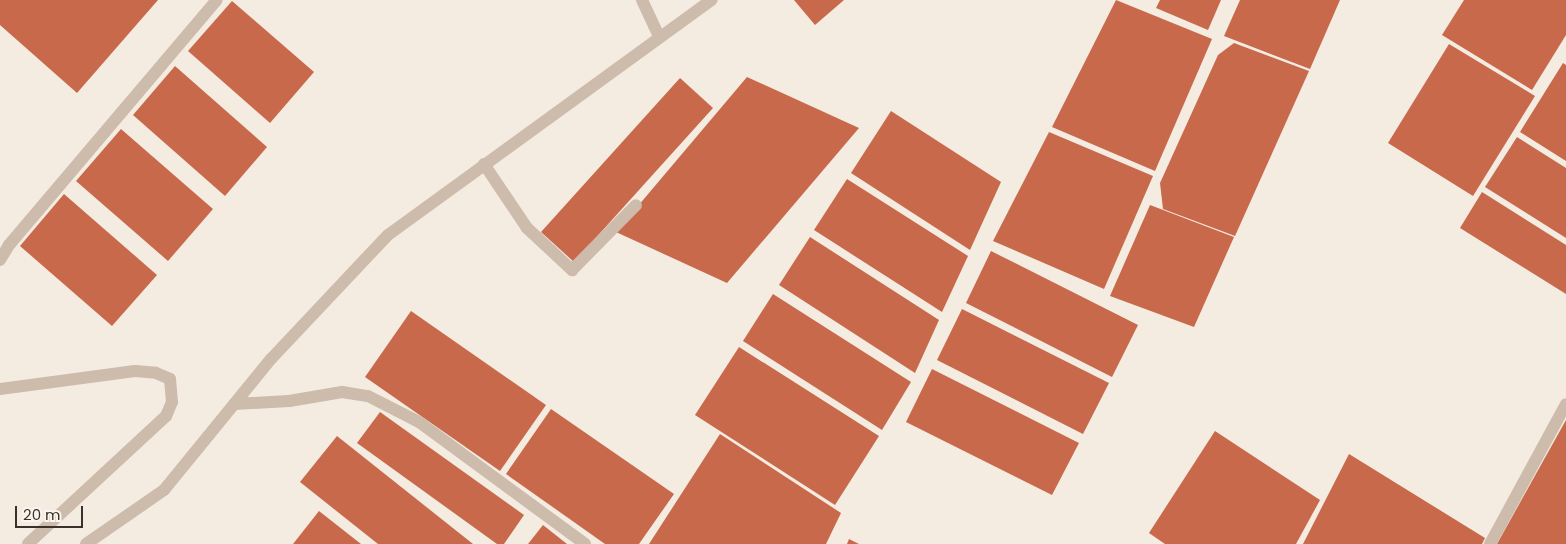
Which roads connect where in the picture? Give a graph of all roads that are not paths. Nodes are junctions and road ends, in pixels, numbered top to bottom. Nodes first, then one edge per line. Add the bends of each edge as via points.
1 (217, 0) edge
2 (642, 0) edge
3 (712, 0) edge
4 (659, 36) junction
5 (484, 164) junction
6 (636, 205) dead end
7 (0, 260) edge
8 (0, 389) edge
9 (234, 404) junction
10 (1566, 404) edge
11 (28, 544) edge
12 (86, 544) edge
13 (585, 544) edge
14 (1490, 544) edge

1 - 7 street via 9,245
2 - 4 street
3 - 4 street
4 - 5 street
5 - 6 street via 527,228 572,270
5 - 9 street via 388,234
8 - 11 street via 135,371 156,373 170,379 172,402 166,416
9 - 12 street via 164,490
9 - 13 street via 289,401 342,392 368,396 419,422
10 - 14 street

